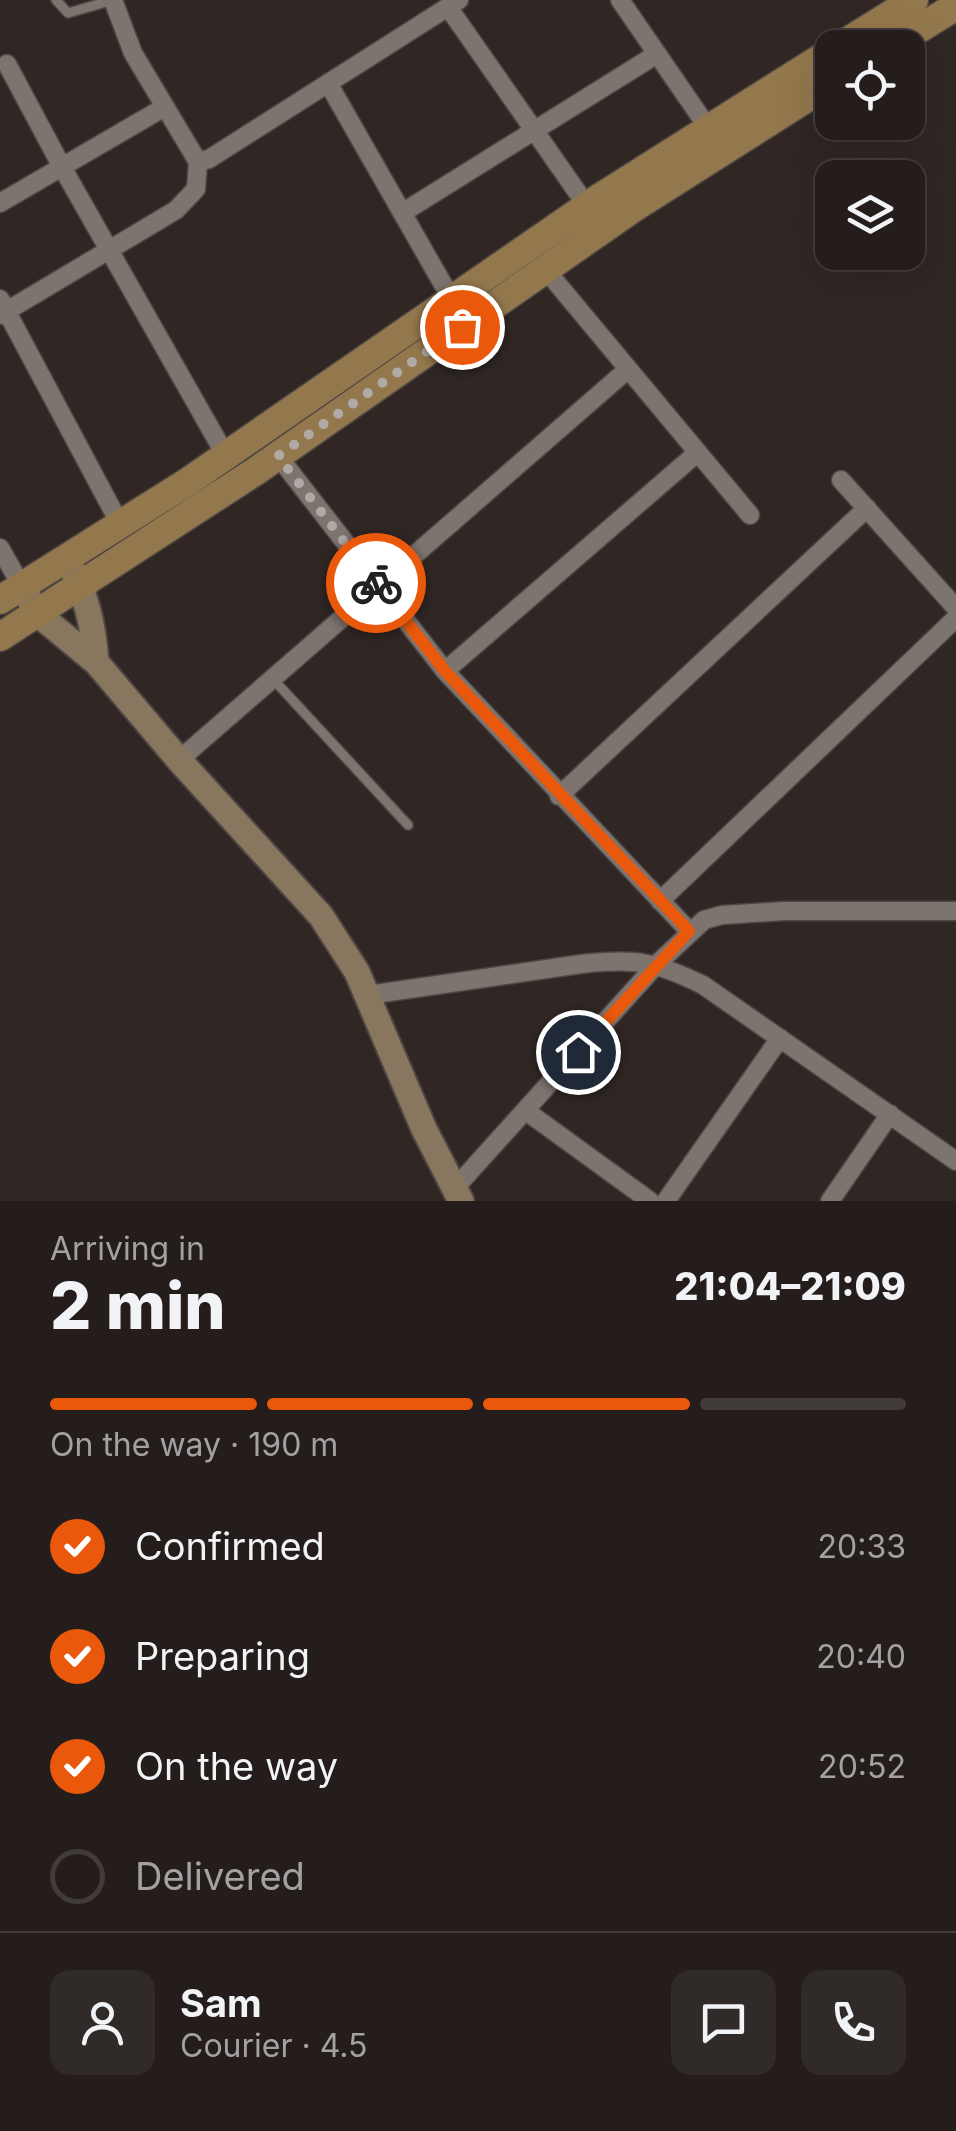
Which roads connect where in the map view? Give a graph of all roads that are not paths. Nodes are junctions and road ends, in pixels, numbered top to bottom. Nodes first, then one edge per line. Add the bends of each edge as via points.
1 (56, 0) edge
2 (112, 0) edge
3 (643, 0) edge
4 (914, 0) edge
5 (454, 4) edge
6 (623, 5) edge
7 (956, 6) edge
8 (866, 30) edge
9 (917, 30) edge
10 (657, 54) junction
11 (7, 64) dead end
12 (815, 64) edge
13 (328, 83) junction
14 (815, 90) edge
15 (163, 108) junction
16 (534, 130) junction
17 (716, 139) junction
18 (198, 162) junction
19 (62, 167) junction
20 (0, 203) edge
21 (587, 206) junction
22 (402, 213) junction
23 (109, 250) junction
24 (545, 269) junction
25 (452, 300) junction
26 (2, 309) edge
27 (627, 370) junction
28 (697, 453) junction
29 (226, 456) junction
30 (278, 456) junction
31 (841, 480) dead end
32 (867, 508) junction
33 (750, 515) dead end
34 (120, 524) junction
35 (0, 548) edge
36 (66, 558) junction
37 (378, 585) junction
38 (83, 586) junction
39 (11, 593) edge
40 (956, 608) edge
41 (38, 614) junction
42 (956, 618) edge
43 (0, 637) edge
44 (96, 662) junction
45 (445, 671) junction
46 (272, 678) junction
47 (179, 760) junction
48 (559, 796) junction
49 (408, 825) dead end
50 (660, 901) junction
51 (956, 911) edge
52 (689, 931) junction
53 (657, 964) junction
54 (368, 995) junction
55 (780, 1038) junction
56 (526, 1111) junction
57 (890, 1114) junction
58 (956, 1161) edge
59 (458, 1195) edge
60 (650, 1201) edge
61 (666, 1201) edge
62 (830, 1201) edge

1 - 2 lane via 68,12
2 - 15 street
3 - 6 street
4 - 8 main road
5 - 13 street
5 - 16 street
6 - 10 street
7 - 9 main road
10 - 16 street
10 - 17 street
11 - 19 street
12 - 17 main road
13 - 18 street
13 - 22 street
14 - 17 main road
15 - 18 street
15 - 19 street
16 - 21 street
16 - 22 street
17 - 21 main road
17 - 24 main road
18 - 23 street via 188,200
19 - 20 street
19 - 23 street
21 - 25 main road
22 - 25 street
23 - 26 street
23 - 29 street
24 - 27 street
24 - 30 main road
25 - 29 main road
26 - 34 street
27 - 28 street
27 - 37 street
28 - 33 street
28 - 45 street
29 - 34 main road
30 - 37 street
30 - 38 main road
31 - 32 street
32 - 40 street
32 - 48 street
34 - 36 main road
35 - 39 street
36 - 38 street
36 - 39 main road
37 - 45 street
37 - 46 street
38 - 41 main road
38 - 44 street
39 - 41 street
41 - 43 main road
41 - 44 street
42 - 50 street
44 - 47 street
45 - 48 street
46 - 47 street
46 - 49 lane
47 - 54 street via 321,916
48 - 50 street
50 - 52 street
51 - 52 street via 722,915
52 - 53 street
53 - 54 street via 616,960
53 - 55 street via 702,985
53 - 56 street
54 - 59 street
55 - 57 street
55 - 61 street
56 - 59 street
56 - 60 street
57 - 58 street
57 - 62 street

